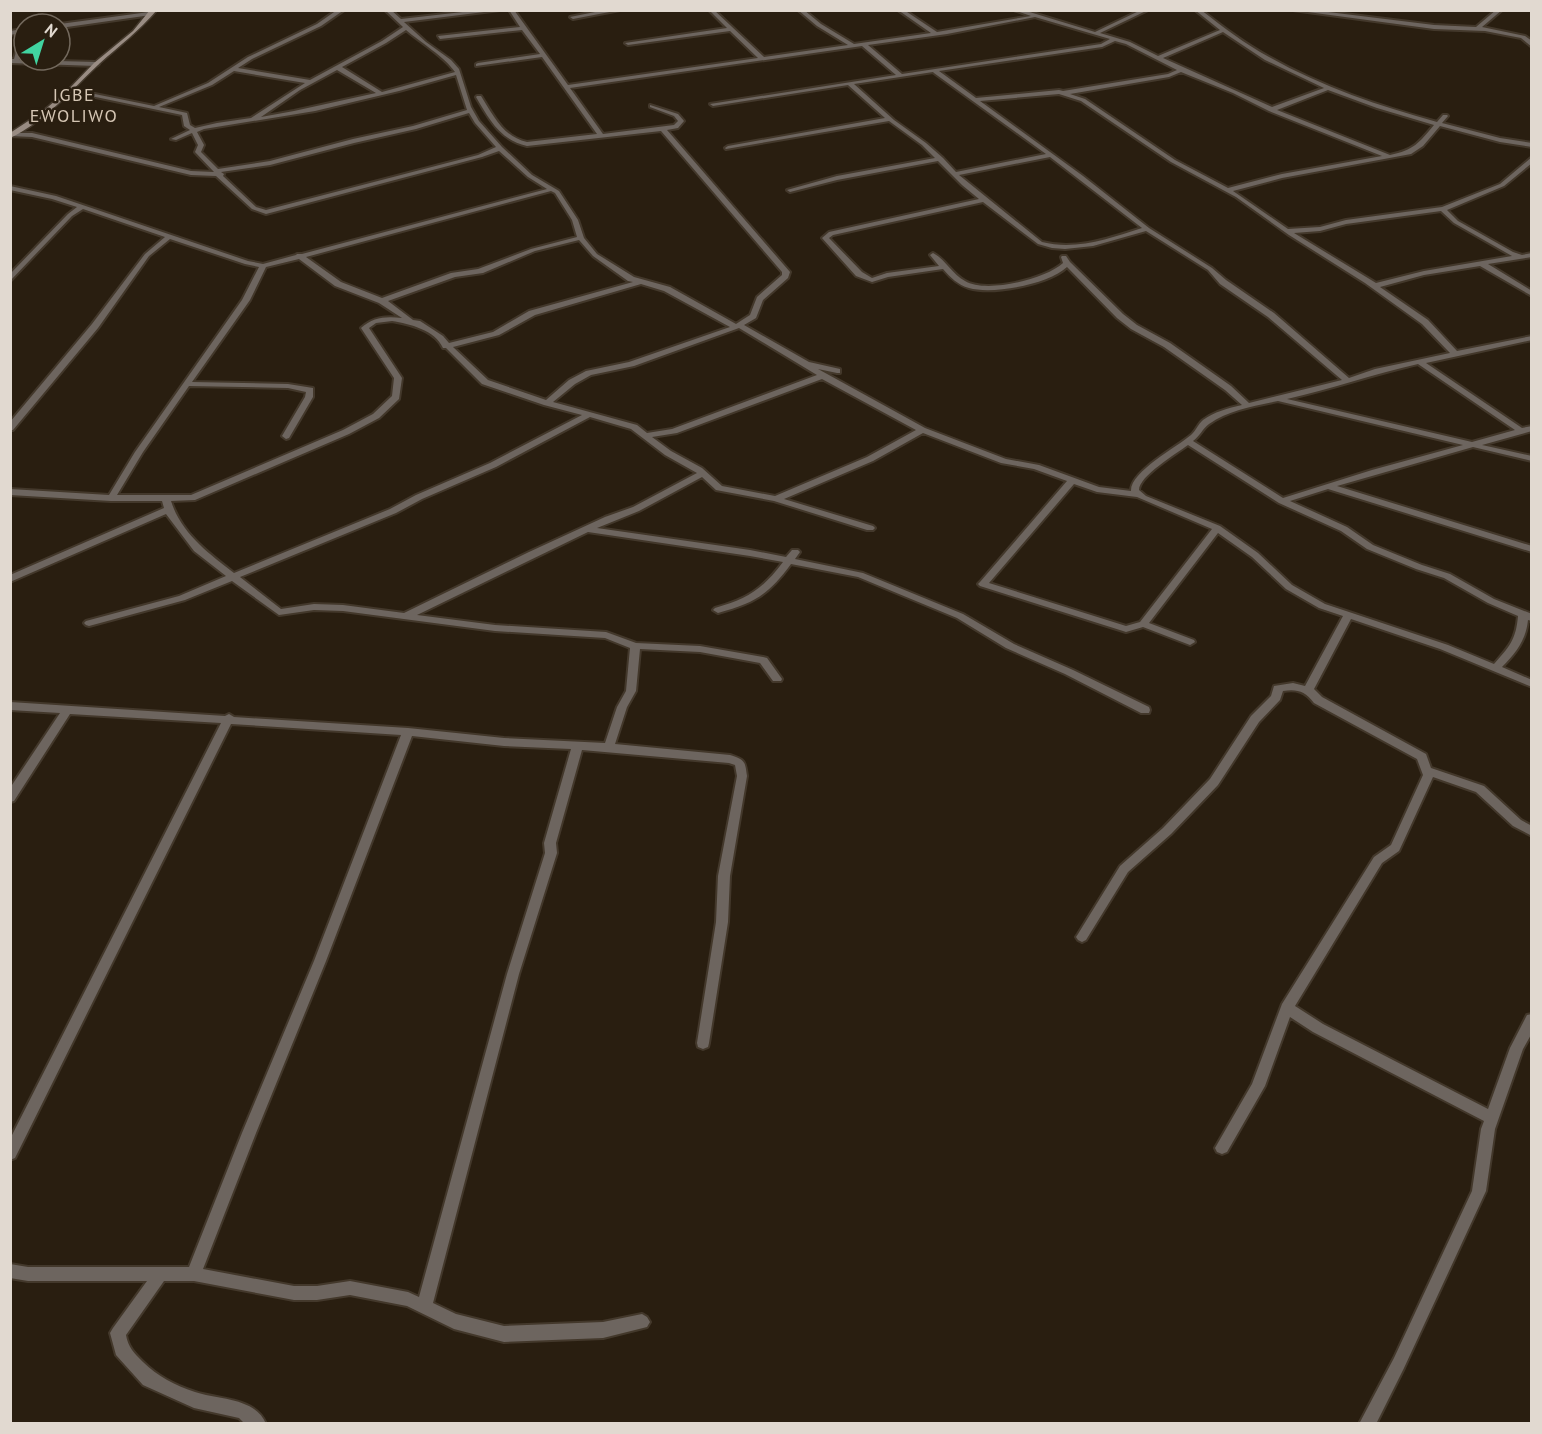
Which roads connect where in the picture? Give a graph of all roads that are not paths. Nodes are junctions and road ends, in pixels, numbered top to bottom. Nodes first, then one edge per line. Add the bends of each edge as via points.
1 (342, 10) edge
2 (387, 10) edge
3 (498, 10) edge
4 (511, 10) edge
5 (618, 10) edge
6 (711, 10) edge
7 (800, 10) edge
8 (900, 10) edge
9 (1146, 10) edge
10 (1197, 10) edge
11 (1295, 10) edge
12 (1500, 10) edge
13 (1020, 11) edge
14 (1301, 11) edge
15 (151, 12) edge
16 (1389, 15) dead end
17 (573, 17) dead end
18 (1032, 17) junction
19 (1383, 20) junction
20 (400, 21) junction
21 (72, 24) edge
22 (406, 27) junction
23 (523, 28) junction
24 (1482, 28) junction
25 (730, 29) junction
26 (1223, 30) junction
27 (935, 33) junction
28 (1096, 33) junction
29 (440, 37) dead end
30 (1115, 39) junction
31 (628, 43) dead end
32 (862, 43) junction
33 (852, 44) junction
34 (1532, 46) edge
35 (541, 56) junction
36 (762, 58) junction
37 (1159, 58) junction
38 (72, 63) edge
39 (96, 64) junction
40 (241, 64) junction
41 (478, 65) dead end
42 (337, 67) junction
43 (231, 69) junction
44 (1181, 70) junction
45 (252, 72) junction
46 (936, 72) junction
47 (458, 73) junction
48 (900, 75) junction
49 (306, 83) junction
50 (850, 84) junction
51 (565, 87) junction
52 (1326, 89) junction
53 (70, 91) junction
54 (380, 93) junction
55 (1064, 93) junction
56 (479, 97) dead end
57 (975, 100) junction
58 (713, 104) dead end
59 (652, 106) dead end
60 (153, 107) junction
61 (1271, 110) junction
62 (470, 111) junction
63 (1444, 116) dead end
64 (255, 119) junction
65 (890, 119) junction
66 (1439, 123) junction
67 (662, 128) junction
68 (192, 129) junction
69 (11, 135) edge
70 (601, 135) junction
71 (174, 139) dead end
72 (1532, 145) edge
73 (500, 148) junction
74 (728, 148) dead end
75 (1051, 155) junction
76 (1388, 156) junction
77 (941, 159) junction
78 (1532, 159) edge
79 (218, 173) junction
80 (956, 174) junction
81 (10, 188) edge
82 (553, 189) junction
83 (790, 190) dead end
84 (1227, 190) junction
85 (984, 200) junction
86 (82, 207) junction
87 (1443, 209) junction
88 (1147, 229) junction
89 (1287, 231) junction
90 (170, 236) junction
91 (581, 238) junction
92 (1051, 248) junction
93 (299, 255) junction
94 (933, 255) dead end
95 (1510, 256) junction
96 (1528, 256) edge
97 (1067, 262) junction
98 (1481, 263) junction
99 (263, 266) junction
100 (944, 267) junction
101 (10, 279) edge
102 (635, 282) junction
103 (1374, 286) junction
104 (1532, 294) edge
105 (382, 301) junction
106 (414, 322) junction
107 (738, 326) junction
108 (1532, 338) edge
109 (446, 346) junction
110 (1456, 354) junction
111 (1420, 362) junction
112 (806, 364) junction
113 (837, 371) dead end
114 (823, 376) junction
115 (1347, 381) junction
116 (186, 384) junction
117 (1275, 399) junction
118 (547, 403) junction
119 (1246, 404) junction
120 (588, 415) junction
121 (1532, 428) edge
122 (10, 429) edge
123 (922, 430) junction
124 (1521, 431) junction
125 (646, 435) junction
126 (286, 436) dead end
127 (1187, 441) junction
128 (1468, 444) junction
129 (1532, 459) edge
130 (702, 474) junction
131 (1072, 480) junction
132 (1330, 487) junction
133 (10, 492) edge
134 (1139, 495) junction
135 (111, 498) junction
136 (776, 499) junction
137 (1282, 501) junction
138 (168, 504) junction
139 (870, 528) dead end
140 (1217, 528) junction
141 (587, 529) junction
142 (1532, 549) edge
143 (792, 557) junction
144 (233, 577) junction
145 (10, 579) edge
146 (718, 610) dead end
147 (1527, 616) edge
148 (404, 617) junction
149 (1347, 617) junction
150 (90, 622) dead end
151 (1143, 624) junction
152 (1190, 642) dead end
153 (635, 646) junction
154 (1498, 665) dead end
155 (777, 680) dead end
156 (1532, 684) edge
157 (1309, 691) junction
158 (10, 706) edge
159 (68, 710) junction
160 (1145, 710) dead end
161 (229, 718) junction
162 (408, 732) junction
163 (577, 747) junction
164 (609, 747) junction
165 (1427, 771) junction
166 (10, 798) edge
167 (1532, 832) edge
168 (1082, 937) dead end
169 (1287, 1008) junction
170 (1532, 1019) edge
171 (702, 1043) dead end
172 (1492, 1118) junction
173 (1222, 1148) dead end
174 (10, 1154) edge
175 (10, 1271) edge
176 (194, 1274) junction
177 (160, 1275) junction
178 (424, 1307) junction
179 (642, 1322) dead end
180 (258, 1424) edge
181 (1367, 1424) edge

1 - 40 street
2 - 20 street
3 - 20 street
4 - 23 street
5 - 17 street
6 - 25 street
7 - 33 street
8 - 27 street
9 - 28 street
10 - 26 street
11 - 14 street
12 - 24 street
13 - 18 street
14 - 19 street
15 - 21 street
15 - 39 street via 135,32
16 - 19 street
18 - 27 street
18 - 28 street
19 - 24 street
20 - 22 street
22 - 42 street
22 - 47 street via 449,61
23 - 29 street
23 - 35 street
24 - 34 street via 1523,37
25 - 31 street
25 - 36 street
26 - 37 street
26 - 52 street via 1267,59
27 - 32 street
28 - 30 street
30 - 37 street
30 - 46 street via 1102,45
32 - 33 street
32 - 48 street
33 - 36 street
35 - 41 street
35 - 51 street
36 - 51 street
37 - 44 street
38 - 39 street
39 - 53 street
40 - 43 street
40 - 45 street
42 - 49 street
42 - 54 street
43 - 45 street
43 - 60 street via 210,84
44 - 55 street
44 - 61 street
45 - 49 street
46 - 48 street
46 - 57 street
47 - 54 street
47 - 62 street
48 - 50 street
49 - 64 street
50 - 58 street
50 - 65 street
51 - 70 street
52 - 61 street
52 - 66 street
53 - 60 street
53 - 69 street
54 - 64 street
55 - 57 street
55 - 84 street via 1083,100 1173,161
56 - 70 street via 495,123 518,144
57 - 75 street
59 - 67 street via 681,121 676,127
60 - 68 street via 185,114 185,123
61 - 76 street
62 - 73 street
62 - 79 street via 408,130
63 - 66 street
64 - 68 street
65 - 74 street
65 - 77 street
66 - 72 street
66 - 76 street via 1416,150
67 - 70 street
67 - 107 street via 786,272 760,299 753,316
68 - 71 street
68 - 79 street via 201,145 198,152
69 - 79 street via 32,135 191,173
73 - 79 street via 266,212 254,208
73 - 82 street via 530,176
75 - 80 street
75 - 88 street
76 - 84 street
77 - 80 street
77 - 83 street
78 - 87 street via 1502,185
80 - 85 street
81 - 86 street
82 - 91 street
82 - 93 street
84 - 89 street
85 - 92 street via 1020,230
85 - 100 street via 889,219 831,233 825,238 859,274 872,280
86 - 90 street
86 - 101 street
87 - 89 street
87 - 95 street via 1456,222
88 - 92 street via 1115,239
88 - 115 street via 1210,269 1271,315
89 - 103 street
90 - 99 street
90 - 122 street via 147,255 95,326
91 - 102 street via 595,255
91 - 105 street via 533,250 480,271 454,274
92 - 97 street
93 - 99 street
93 - 105 street via 338,284
94 - 100 street
95 - 96 street
95 - 98 street
97 - 100 street via 1059,272 1040,279 976,288 959,281
97 - 119 street via 1120,316 1167,345
98 - 103 street
98 - 104 street
99 - 116 street via 246,300
102 - 107 street via 667,289
102 - 109 street via 532,313 493,335
103 - 110 street via 1425,322
105 - 106 street
106 - 109 street
106 - 138 street via 374,321 365,328 398,378 396,397 376,416 205,494
107 - 112 street
107 - 118 street via 631,364 589,373
108 - 110 street
109 - 118 street via 485,382
110 - 111 street
111 - 115 street
111 - 124 street
112 - 113 street
112 - 114 street
114 - 123 street
114 - 125 street via 674,431
115 - 117 street
116 - 126 street via 310,390
116 - 135 street
117 - 119 street
117 - 128 street
118 - 120 street
119 - 127 street via 1204,423
120 - 125 street via 622,423
120 - 144 street via 393,512
121 - 124 street
123 - 131 street via 1004,461
123 - 136 street via 870,459
124 - 128 street
125 - 130 street
127 - 134 street via 1137,480 1135,491
127 - 137 street
128 - 129 street
128 - 132 street
130 - 136 street via 729,491
130 - 141 street via 636,509
131 - 134 street via 1097,489
131 - 151 street via 983,584 1126,629
132 - 137 street
132 - 142 street
133 - 135 street
134 - 140 street
135 - 138 street
136 - 139 street
137 - 147 street via 1344,529 1370,547 1455,579 1491,601
138 - 144 street via 175,523 197,549
138 - 145 street
140 - 149 street via 1255,555 1289,587
140 - 151 street
141 - 143 street
141 - 148 street
143 - 146 street via 771,586 748,602
143 - 160 street via 896,588 960,616 1010,646
144 - 148 street via 279,612 343,608
144 - 150 street via 182,598
147 - 154 street via 1513,650
148 - 153 street via 606,635
149 - 156 street via 1444,647
149 - 157 street
151 - 152 street
153 - 155 street via 700,649 763,660
153 - 164 street via 631,691
157 - 165 street via 1318,700 1422,757
157 - 168 street via 1293,686 1278,688 1276,697 1255,719 1214,782 1124,869
158 - 159 street
159 - 161 street
159 - 166 street
161 - 162 street
161 - 174 street
162 - 163 street
162 - 176 street
163 - 164 street
163 - 178 street
164 - 171 street via 740,763 742,776
165 - 167 street via 1480,789
165 - 169 street via 1395,848 1378,860
169 - 172 street
169 - 173 street via 1258,1086
170 - 172 street via 1517,1048
172 - 181 street via 1479,1191
175 - 177 street
176 - 177 street
176 - 178 street via 294,1293 350,1288 382,1292
177 - 180 street via 118,1333 121,1350 149,1379 194,1400 243,1411
178 - 179 street via 454,1321 504,1334 603,1330

